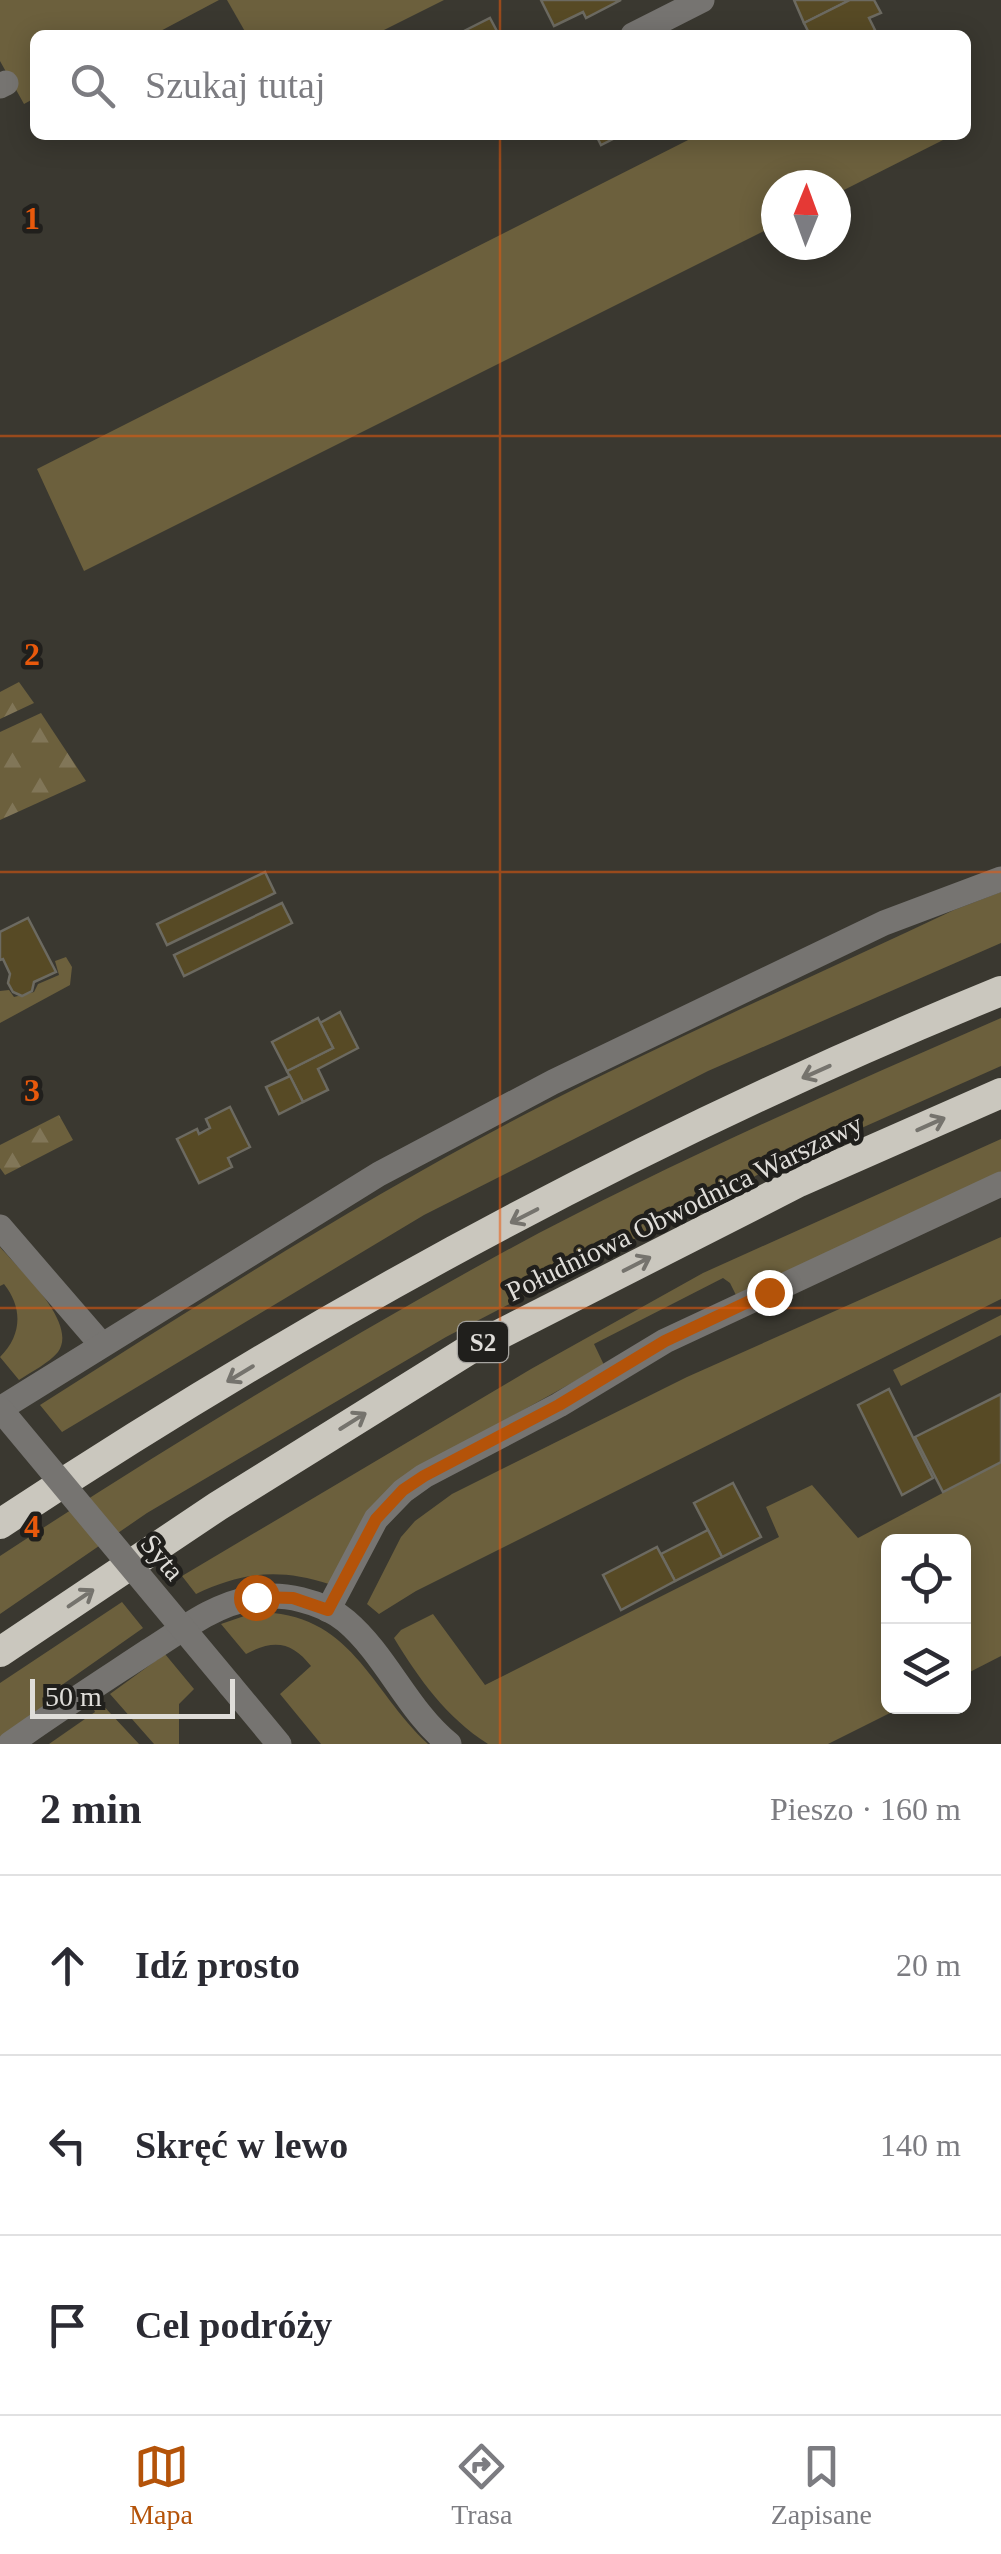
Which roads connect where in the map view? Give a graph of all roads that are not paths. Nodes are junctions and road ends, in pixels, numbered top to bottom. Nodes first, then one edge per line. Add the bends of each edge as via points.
1 (702, 0) edge
2 (643, 30) edge
3 (1001, 879) edge
4 (1001, 991) edge
5 (1001, 1093) edge
6 (1001, 1184) edge
7 (0, 1227) edge
8 (101, 1344) junction
9 (0, 1409) edge
10 (0, 1524) edge
11 (328, 1610) junction
12 (0, 1652) edge
13 (10, 1744) edge
14 (279, 1744) edge
15 (450, 1744) edge

1 - 2 street
3 - 8 street via 884,924 552,1082 379,1174
4 -> 10 highway via 726,1112 469,1244 240,1374
12 -> 5 highway, Południowa Obwodnica Warszawy / S2 via 467,1351 799,1182
6 - 11 street via 665,1341 424,1476 376,1519
7 - 8 street
8 - 9 street
9 - 14 street, Syta, bridge
11 - 13 street via 256,1597 213,1610
11 - 15 street via 366,1640 416,1710

